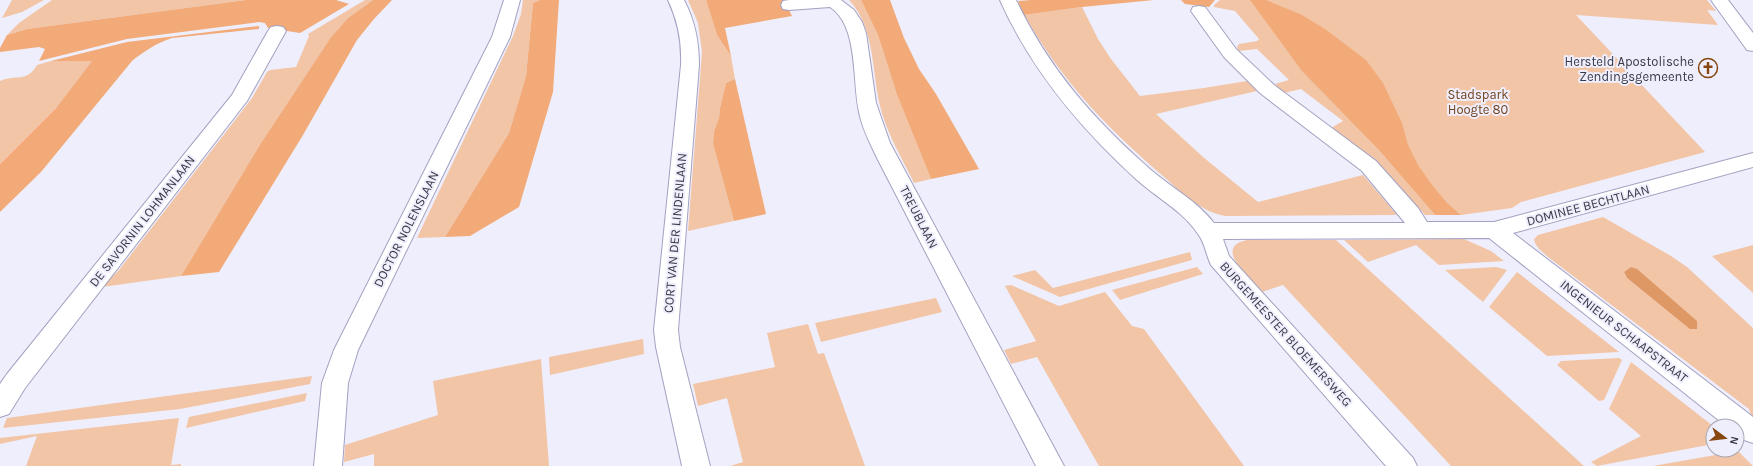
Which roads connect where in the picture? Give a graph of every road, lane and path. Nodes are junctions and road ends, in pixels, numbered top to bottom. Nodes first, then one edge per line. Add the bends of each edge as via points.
1 (512, 0) edge
2 (676, 0) edge
3 (1008, 0) edge
4 (1719, 0) edge
5 (788, 5) dead end
6 (1199, 11) dead end
7 (1735, 20) junction
8 (1753, 21) edge
9 (277, 31) dead end
10 (1753, 46) edge
11 (1753, 160) edge
12 (1421, 230) junction
13 (1494, 230) junction
14 (1208, 231) junction
15 (0, 406) edge
16 (1753, 432) edge
17 (328, 466) edge
18 (696, 466) edge
19 (1050, 466) edge
20 (1403, 466) edge

1 - 17 street, DOCTOR NOLENSLAAN via 501,37 346,350 335,384
2 - 18 street, CORT VAN DER LINDENLAAN via 690,35 690,65 666,330
3 - 14 street, BURGEMEESTER BLOEMERSWEG via 1029,44 1073,104 1131,163 1189,209
4 - 7 street
5 - 19 street, TREUBLAAN via 835,3 849,15 856,31 869,114 883,148
6 - 12 street via 1230,52 1267,89 1369,166 1410,213
7 - 8 street
7 - 10 street
9 - 15 street, DE SAVORNIN LOHMANLAAN via 240,97 16,381
11 - 13 street, DOMINEE BECHTLAAN
12 - 13 street, DOMINEE BECHTLAAN
12 - 14 street, DOMINEE BECHTLAAN
13 - 16 street, INGENIEUR SCHAAPSTRAAT
14 - 20 street, BURGEMEESTER BLOEMERSWEG via 1219,259

